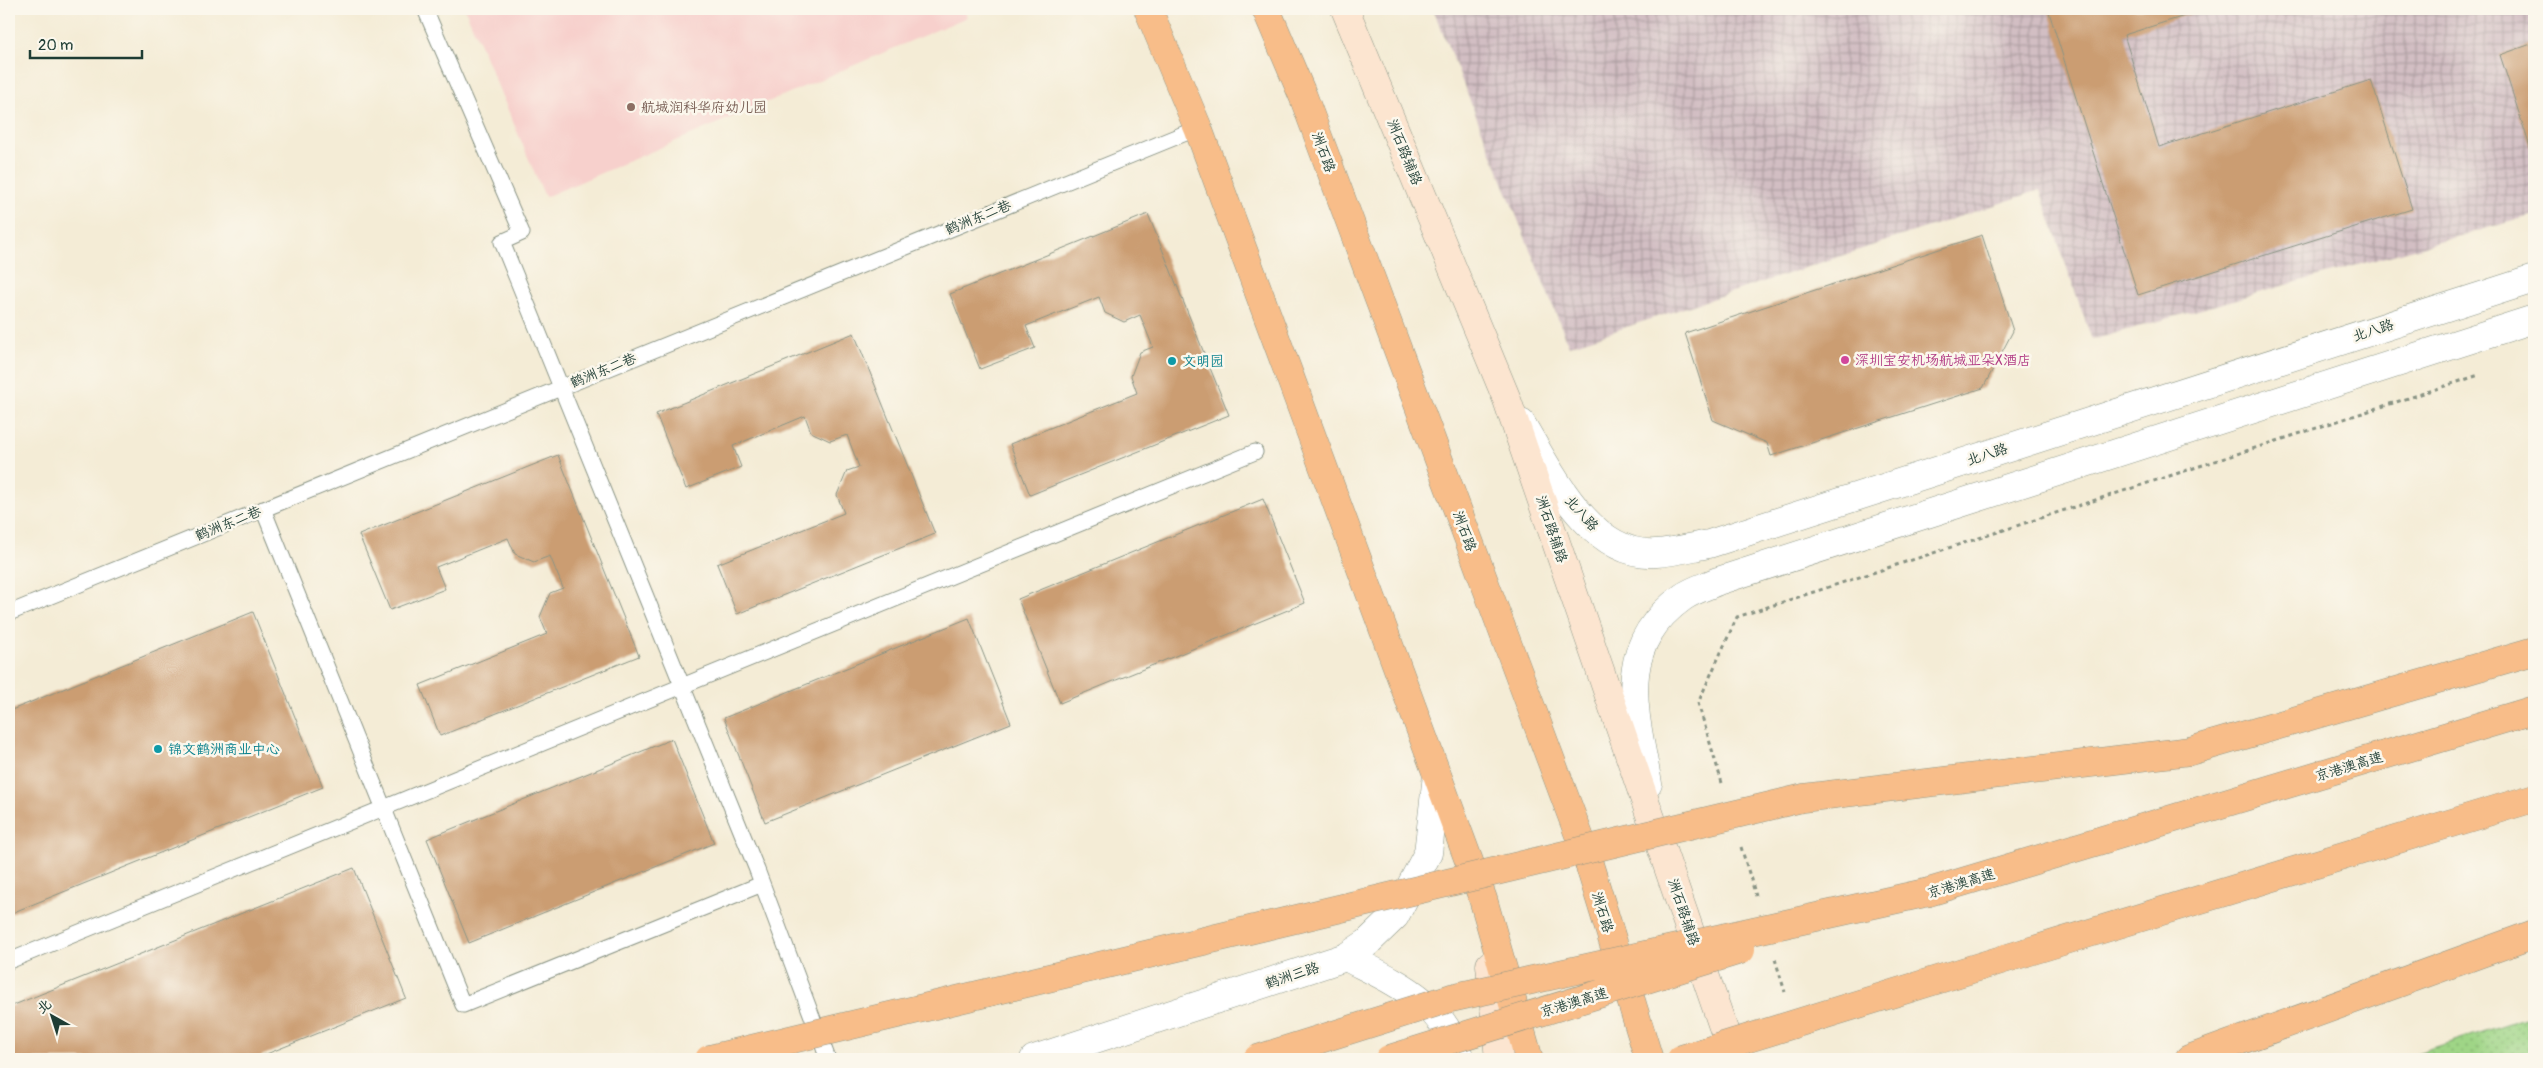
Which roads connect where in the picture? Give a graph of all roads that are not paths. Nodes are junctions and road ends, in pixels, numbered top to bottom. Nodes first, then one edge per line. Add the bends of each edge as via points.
1 (425, 9) edge
2 (1148, 9) edge
3 (1266, 9) edge
4 (1345, 9) edge
5 (1198, 128) junction
6 (2534, 278) edge
7 (2534, 319) edge
8 (562, 387) junction
9 (1506, 397) junction
10 (1255, 452) dead end
11 (263, 509) junction
12 (9, 613) edge
13 (2534, 651) edge
14 (682, 686) junction
15 (2534, 710) edge
16 (1437, 775) junction
17 (2534, 798) edge
18 (383, 808) junction
19 (1654, 825) junction
20 (762, 884) junction
21 (1929, 892) junction
22 (1483, 899) junction
23 (2534, 934) edge
24 (1346, 957) junction
25 (9, 961) edge
26 (709, 1059) edge
27 (828, 1059) edge
28 (1034, 1059) edge
29 (1257, 1059) edge
30 (1389, 1059) edge
31 (1460, 1059) edge
32 (1500, 1059) edge
33 (1529, 1059) edge
34 (1649, 1059) edge
35 (1681, 1059) edge
36 (1734, 1059) edge
37 (2189, 1059) edge

1 - 8 lane via 522,233 502,242
2 - 5 main road
3 - 34 main road, 洲石路 via 1303,96 1586,854
4 - 9 main road, 洲石路辅路
5 - 8 lane, 鹤洲东二巷
5 - 16 main road
6 - 9 street, 北八路 via 1709,544 1655,554 1617,547 1593,528 1564,493
7 - 19 street via 1718,581 1685,595 1664,612 1641,645 1634,674 1634,703
8 - 11 lane, 鹤洲东二巷
8 - 14 lane
9 - 19 main road, 洲石路辅路
10 - 14 lane
11 - 12 lane, 鹤洲东二巷
11 - 18 lane
13 - 26 main road, bridge via 2190,751 1803,798
14 - 18 lane
14 - 20 lane
15 - 21 main road, 京港澳高速
16 - 22 main road
16 - 24 street, 鹤洲三路 via 1428,853 1395,916 1367,944
17 - 35 main road, bridge
18 - 20 lane via 463,1005
18 - 25 lane
19 - 36 main road, 洲石路辅路
20 - 27 lane
21 - 29 main road, bridge via 1451,998
21 - 30 main road, 京港澳高速, bridge
22 - 32 main road
22 - 33 main road
23 - 37 main road
24 - 28 street, 鹤洲三路
24 - 31 street via 1410,990 1443,1022

